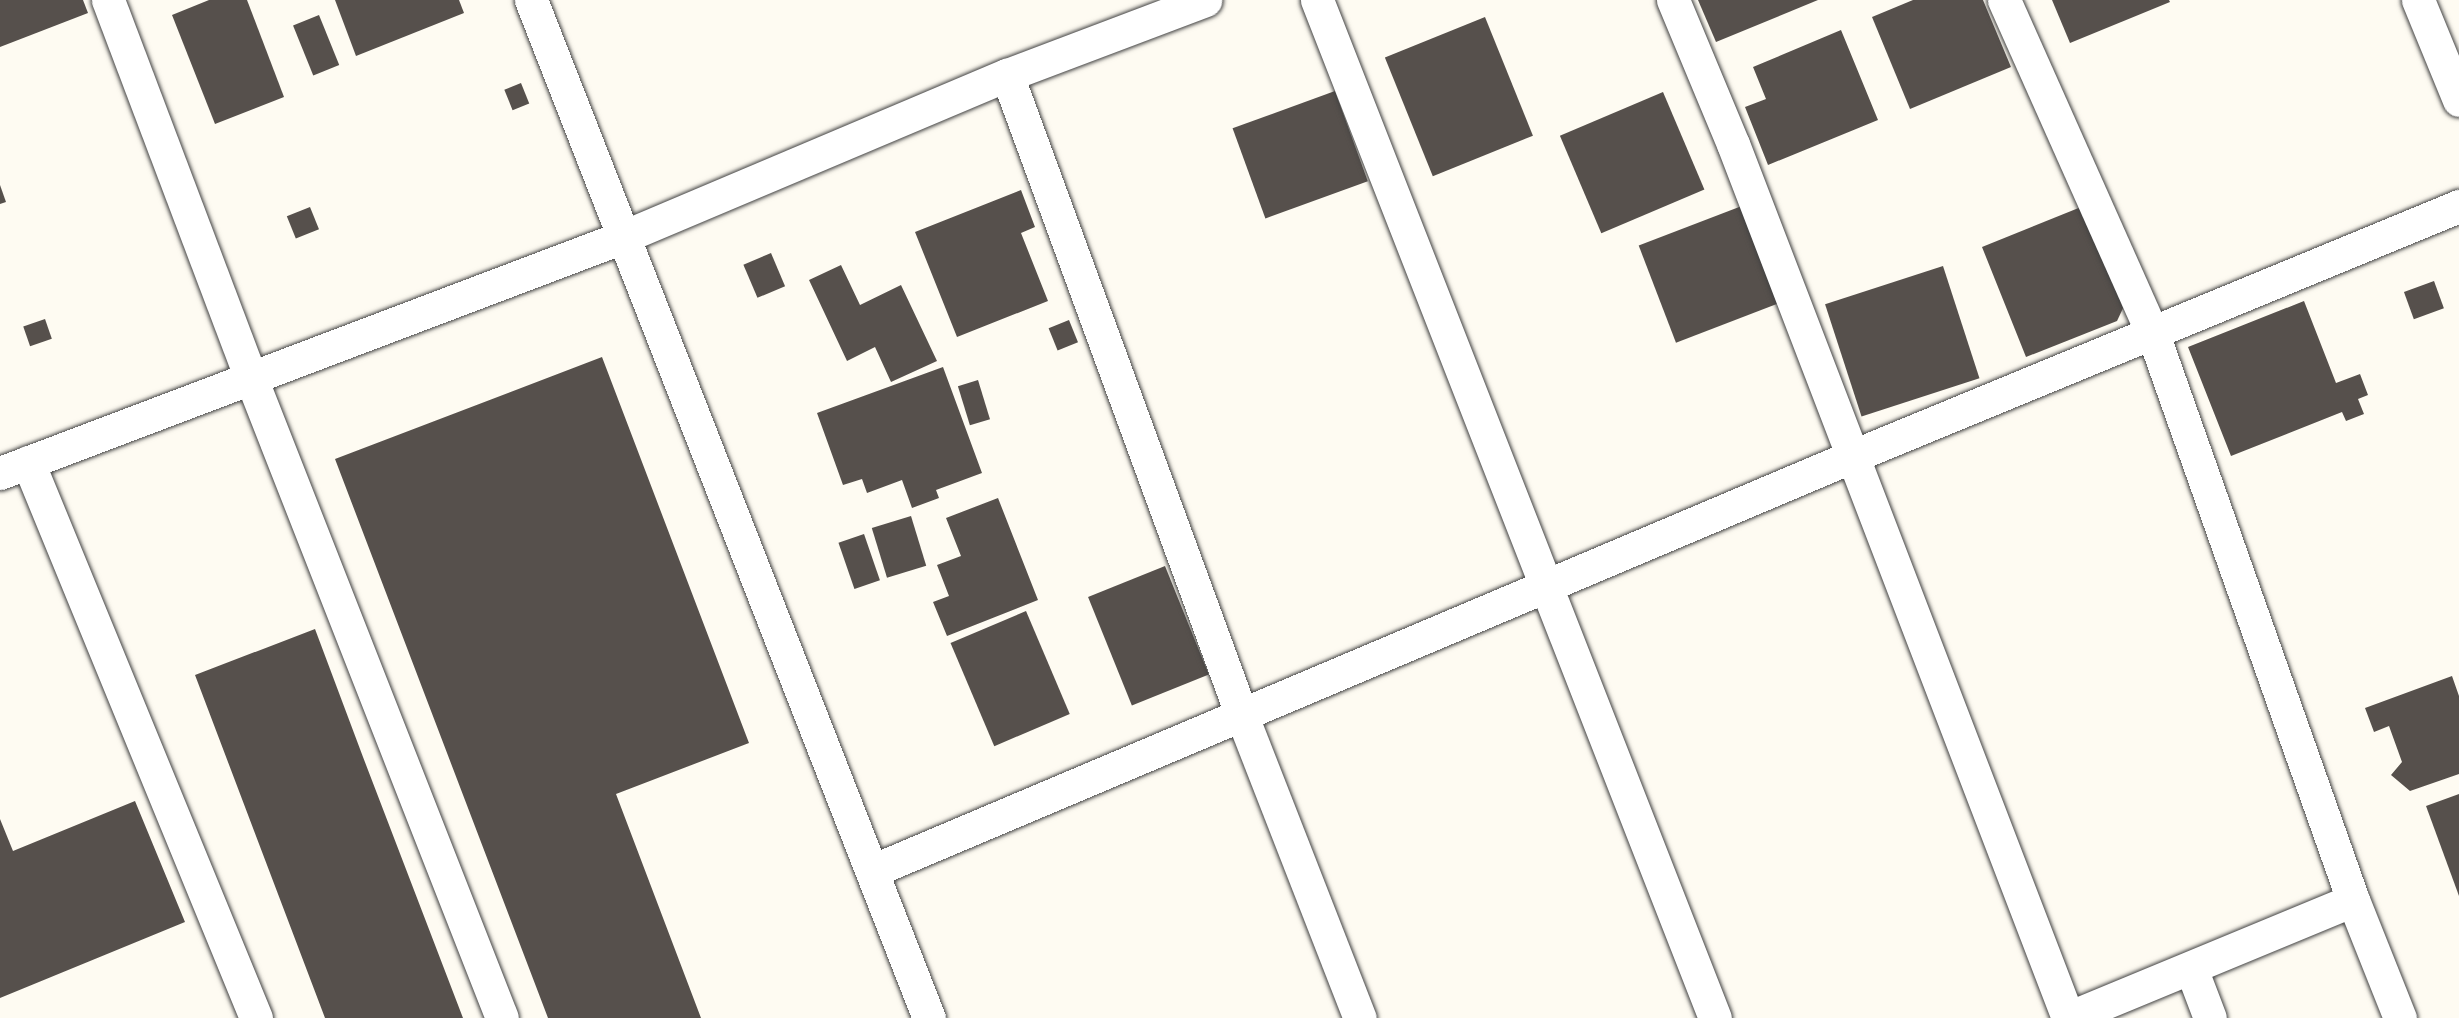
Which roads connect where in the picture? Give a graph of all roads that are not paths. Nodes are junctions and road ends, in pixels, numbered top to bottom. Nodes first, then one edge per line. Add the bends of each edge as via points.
1 (108, 0) edge
2 (531, 0) edge
3 (1205, 0) edge
4 (1317, 0) edge
5 (1673, 0) edge
6 (2004, 0) edge
7 (2418, 0) edge
8 (1007, 75) junction
9 (2459, 100) edge
10 (2459, 206) edge
11 (623, 237) junction
12 (2153, 334) junction
13 (251, 378) junction
14 (1853, 456) junction
15 (14, 468) edge
16 (1547, 588) junction
17 (1242, 716) junction
18 (872, 871) junction
19 (2353, 900) junction
20 (2191, 968) junction
21 (256, 1018) edge
22 (502, 1018) edge
23 (930, 1018) edge
24 (1359, 1018) edge
25 (1715, 1018) edge
26 (2068, 1018) edge
27 (2210, 1018) edge
28 (2400, 1018) edge

1 - 13 street
2 - 11 street
3 - 8 street
4 - 16 street
5 - 14 street
6 - 12 street
7 - 9 street
8 - 11 street
8 - 17 street
10 - 12 street
11 - 13 street
11 - 18 street
12 - 14 street
12 - 19 street
13 - 15 street
13 - 22 street
14 - 16 street
14 - 26 street
15 - 21 street
16 - 17 street
16 - 25 street
17 - 18 street
17 - 24 street
18 - 23 street
19 - 20 street
19 - 28 street
20 - 26 street
20 - 27 street

